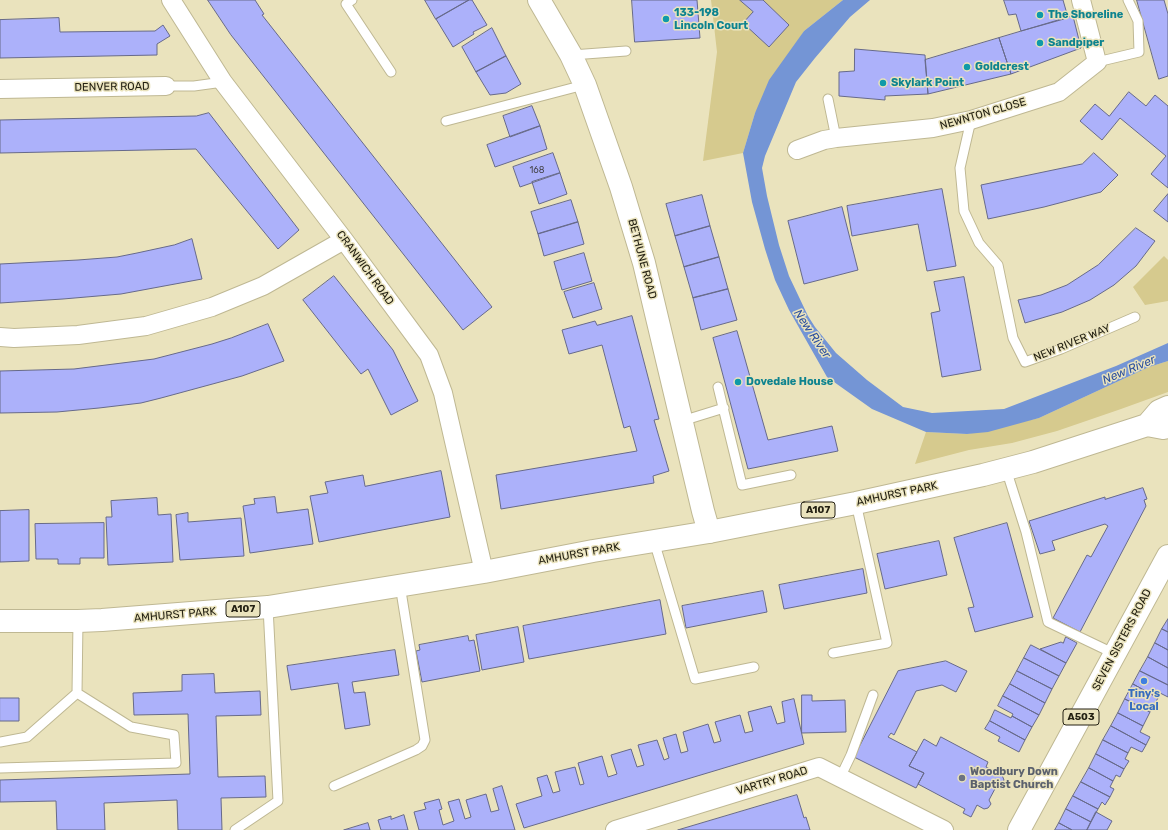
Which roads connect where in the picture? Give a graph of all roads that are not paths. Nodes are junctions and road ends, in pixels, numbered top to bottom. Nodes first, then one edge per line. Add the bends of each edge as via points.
1 (171, 0) edge
2 (352, 0) edge
3 (539, 0) edge
4 (1081, 0) edge
5 (1128, 0) edge
6 (626, 51) dead end
7 (571, 56) junction
8 (1097, 62) junction
9 (391, 72) dead end
10 (223, 82) junction
11 (586, 85) junction
12 (166, 86) joint
13 (0, 89) edge
14 (828, 99) dead end
15 (971, 120) junction
16 (446, 121) dead end
17 (836, 138) junction
18 (797, 150) dead end
19 (344, 240) junction
20 (1135, 317) dead end
21 (0, 337) edge
22 (718, 387) dead end
23 (1168, 407) edge
24 (724, 408) junction
25 (682, 420) junction
26 (1158, 426) edge
27 (1006, 469) junction
28 (791, 475) dead end
29 (856, 502) junction
30 (709, 532) junction
31 (654, 541) junction
32 (1168, 556) edge
33 (484, 572) junction
34 (400, 586) junction
35 (268, 607) junction
36 (0, 621) edge
37 (78, 621) junction
38 (833, 653) dead end
39 (1115, 654) junction
40 (754, 667) dead end
41 (76, 694) junction
42 (873, 695) dead end
43 (0, 742) edge
44 (0, 768) edge
45 (840, 778) junction
46 (334, 786) dead end
47 (235, 830) edge
48 (615, 830) edge
49 (944, 830) edge
50 (1019, 830) edge

1 - 10 street, CRANWICH ROAD
2 - 9 lane via 346,4
3 - 7 main road, BETHUNE ROAD
4 - 8 street
5 - 8 lane via 1138,21 1139,52
6 - 7 lane
7 - 11 main road, BETHUNE ROAD
8 - 15 street, NEWNTON CLOSE via 1059,92
10 - 12 lane, DENVER ROAD
10 - 19 street, CRANWICH ROAD
11 - 16 lane
11 - 25 main road, BETHUNE ROAD via 644,264
12 - 13 street, DENVER ROAD
14 - 17 lane
15 - 17 street, NEWNTON CLOSE via 933,128
15 - 20 lane, NEW RIVER WAY via 960,168 964,211 979,243 998,265 1014,338 1026,362
17 - 18 street, NEWNTON CLOSE
19 - 21 street via 263,286 212,307 146,326 78,335
19 - 33 street, CRANWICH ROAD via 429,356 443,393
22 - 24 lane
23 - 26 main road, AMHURST PARK / A107 via 1159,411
24 - 25 lane
24 - 28 lane via 742,485
25 - 30 main road, BETHUNE ROAD
26 - 27 main road, AMHURST PARK / A107
27 - 29 main road, AMHURST PARK / A107
27 - 39 lane via 1026,532 1048,622
29 - 30 main road, AMHURST PARK / A107
29 - 38 lane via 887,643
30 - 31 main road, AMHURST PARK / A107
31 - 33 main road, AMHURST PARK / A107
31 - 40 lane via 695,679
32 - 39 main road, SEVEN SISTERS ROAD / A503
33 - 34 main road, AMHURST PARK / A107
34 - 35 main road, AMHURST PARK / A107
34 - 46 lane via 425,740 416,750
35 - 37 main road, AMHURST PARK / A107
35 - 47 lane via 278,801
36 - 37 main road, AMHURST PARK / A107
37 - 41 lane
39 - 50 main road, SEVEN SISTERS ROAD / A503
41 - 43 lane via 27,737
41 - 44 lane via 132,728 174,735 176,763
42 - 45 lane
45 - 48 street, VARTRY ROAD via 819,767
45 - 49 street, VARTRY ROAD

